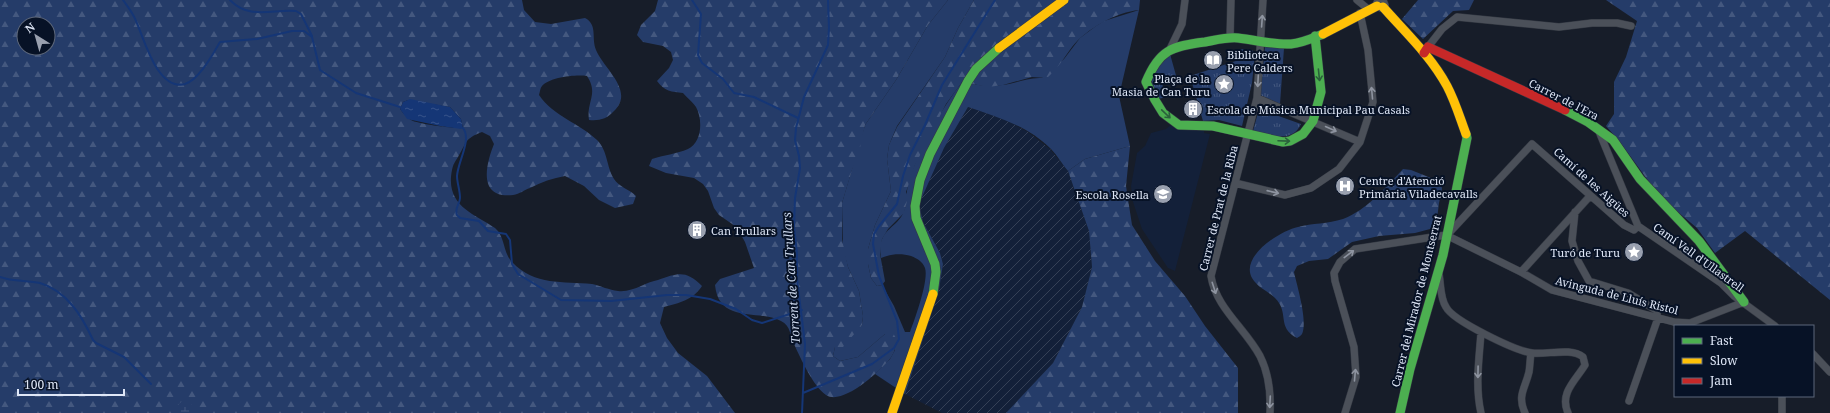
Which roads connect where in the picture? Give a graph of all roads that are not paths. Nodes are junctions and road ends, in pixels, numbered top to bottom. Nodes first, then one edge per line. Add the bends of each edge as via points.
1 (1064, 0) edge
2 (1185, 0) edge
3 (1231, 0) edge
4 (1263, 0) edge
5 (1357, 0) edge
6 (1375, 5) edge
7 (1631, 26) dead end
8 (1315, 36) junction
9 (1230, 38) junction
10 (1260, 42) junction
11 (1170, 49) junction
12 (1426, 50) junction
13 (1257, 98) junction
14 (1313, 121) junction
15 (1598, 129) junction
16 (1248, 133) junction
17 (1360, 142) junction
18 (1235, 183) junction
19 (1590, 196) junction
20 (1575, 212) junction
21 (1638, 226) junction
22 (1446, 235) junction
23 (1439, 270) junction
24 (1521, 272) junction
25 (1744, 302) junction
26 (1658, 318) junction
27 (1768, 323) edge
28 (1481, 333) junction
29 (1531, 353) junction
30 (1814, 355) edge
31 (1830, 372) edge
32 (1782, 397) edge
33 (1629, 401) dead end
34 (892, 413) edge
35 (1270, 413) edge
36 (1345, 413) edge
37 (1400, 413) edge
38 (1481, 413) edge
39 (1524, 413) edge
40 (1568, 413) edge
41 (1782, 413) edge

1 - 34 street via 976,69 925,166 916,196 916,218 918,228 933,256 936,272 928,306
2 - 11 street via 1182,24
3 - 9 street
10 -> 4 street, Carrer de Prat de la Riba
5 - 6 street
6 - 8 street
6 - 12 street, Carrer del Mirador de Montserrat
17 -> 6 street via 1372,102 1368,50
7 - 12 street via 1592,23 1559,27 1457,17 1442,29
8 - 10 street via 1296,43
8 -> 14 street via 1321,92
9 - 10 street
9 - 11 street via 1183,44
10 -> 13 street, Carrer de Prat de la Riba
11 -> 16 street via 1152,66 1146,82 1151,95 1163,112 1179,125 1212,126
12 - 15 street, Carrer de l'Era via 1441,54 1546,101
12 - 22 street, Carrer del Mirador de Montserrat via 1453,98 1467,138
13 - 14 street
13 - 16 street, Carrer de Prat de la Riba
16 -> 14 street via 1283,142 1290,141 1303,134
14 -> 17 street
15 - 21 street, Camí Vell d'Ullastrell
15 - 25 street, Carrer de l'Era via 1613,140 1640,179 1700,241
16 - 18 street, Carrer de Prat de la Riba
18 -> 17 street via 1285,195 1311,188 1339,169
18 -> 35 street, Carrer de Prat de la Riba via 1211,276 1217,298 1260,356 1268,377
19 - 20 street
19 - 21 street, Camí de les Aigües via 1629,229 1634,230
19 - 22 street, Camí de les Aigües via 1532,144
20 - 24 street
20 - 26 street via 1572,241 1578,261 1589,280 1628,293 1656,310
21 - 25 street, Camí Vell d'Ullastrell
22 - 23 street, Carrer del Mirador de Montserrat
22 - 24 street, Avinguda de Lluís Ristol
36 -> 22 street via 1356,377 1354,347 1335,281 1334,273 1340,262 1355,249
23 - 28 street via 1443,302 1448,311
23 - 37 street, Carrer del Mirador de Montserrat
24 - 26 street, Avinguda de Lluís Ristol via 1552,290
25 - 26 street, Avinguda de Lluís Ristol via 1690,323
25 - 27 street, Camí Vell d'Ullastrell
26 - 33 street
28 - 29 street
28 -> 38 street via 1478,370
29 - 39 street via 1521,396
29 - 40 street via 1574,353 1583,357 1585,365 1570,385 1565,397
30 - 31 street
32 - 41 street

